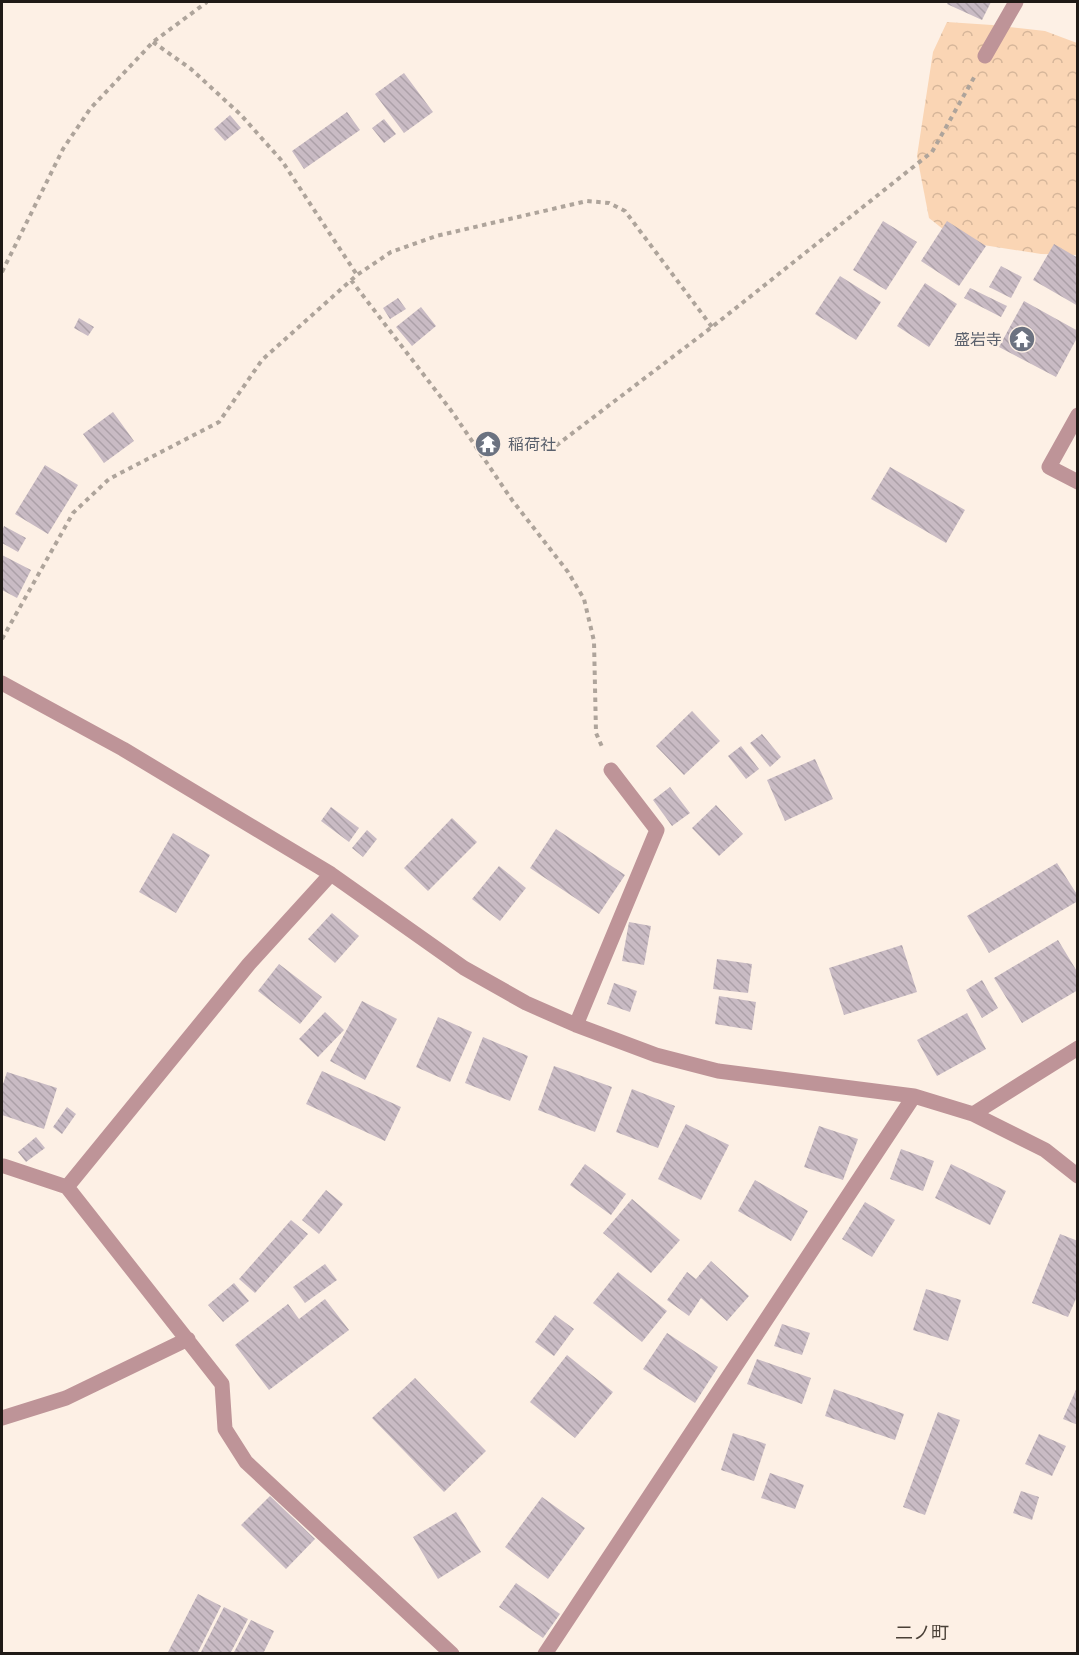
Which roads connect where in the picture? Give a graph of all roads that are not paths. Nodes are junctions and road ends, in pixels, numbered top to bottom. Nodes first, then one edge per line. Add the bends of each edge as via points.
1 (1016, 2) edge
2 (986, 56) road end
3 (1077, 415) edge
4 (1077, 482) edge
5 (2, 683) edge
6 (611, 770) road end
7 (331, 874) junction
8 (576, 1025) junction
9 (1077, 1048) edge
10 (914, 1096) junction
11 (973, 1114) junction
12 (4, 1166) dead end
13 (1077, 1176) edge
14 (68, 1187) junction
15 (188, 1339) junction
16 (2, 1418) edge
17 (452, 1653) edge
18 (545, 1653) edge

1 - 2 street
3 - 4 street via 1049,467
5 - 7 street via 123,749
6 - 8 street via 657,830
7 - 8 street via 464,968 526,1003
7 - 14 street via 249,964
8 - 10 street via 657,1055 718,1071
9 - 11 street
10 - 11 street
10 - 18 street
11 - 13 street via 1045,1150
12 - 14 street
14 - 15 street
15 - 16 street via 66,1398
15 - 17 street via 222,1384 225,1429 246,1462

